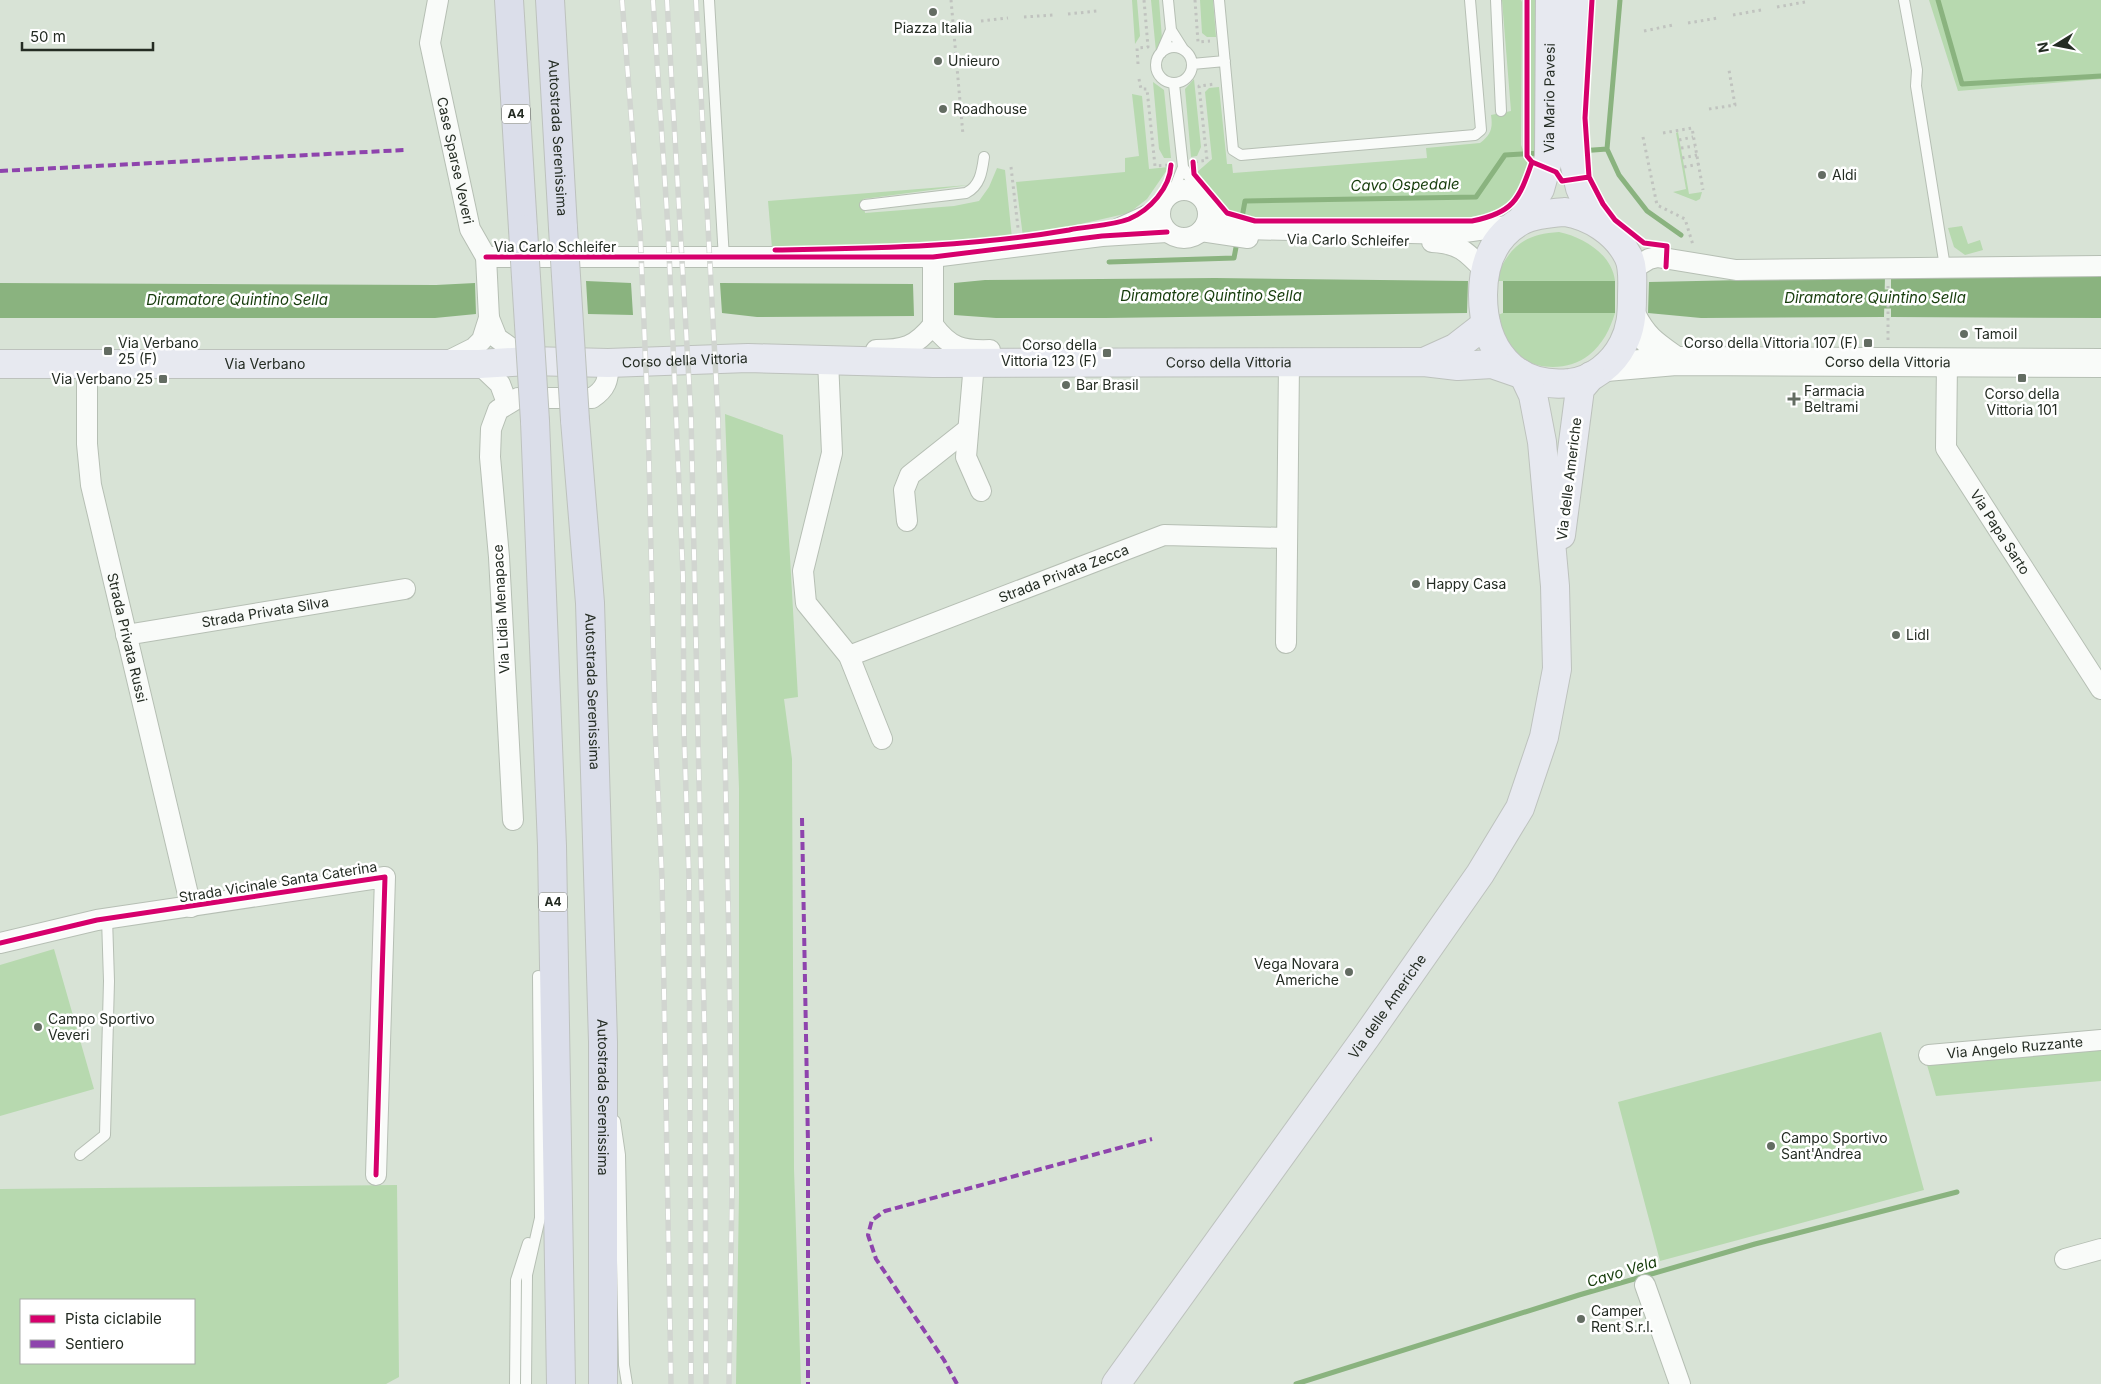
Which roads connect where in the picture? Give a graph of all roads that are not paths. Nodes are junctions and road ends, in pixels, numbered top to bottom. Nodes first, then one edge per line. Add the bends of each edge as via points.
1 (438, 0) edge
2 (509, 0) edge
3 (550, 0) edge
4 (709, 0) edge
5 (1168, 0) edge
6 (1219, 0) edge
7 (1470, 0) edge
8 (1496, 0) edge
9 (1550, 0) edge
10 (1574, 0) edge
11 (1904, 0) edge
12 (1171, 30) junction
13 (1182, 49) junction
14 (1160, 53) junction
15 (1225, 61) junction
16 (1192, 64) junction
17 (1174, 84) junction
18 (1501, 111) dead end
19 (1561, 152) junction
20 (984, 157) dead end
21 (1189, 165) junction
22 (1173, 192) junction
23 (1204, 202) junction
24 (865, 205) dead end
25 (1159, 210) junction
26 (1594, 222) junction
27 (1519, 223) junction
28 (1201, 231) junction
29 (1167, 232) junction
30 (1238, 232) junction
31 (1102, 236) junction
32 (486, 257) junction
33 (724, 259) junction
34 (933, 266) junction
35 (2101, 266) edge
36 (1945, 267) junction
37 (1484, 276) junction
38 (1632, 276) junction
39 (1632, 316) junction
40 (489, 318) junction
41 (1485, 320) junction
42 (933, 325) junction
43 (529, 361) junction
44 (835, 361) junction
45 (1676, 361) junction
46 (1289, 362) junction
47 (1424, 362) junction
48 (1947, 362) junction
49 (608, 363) junction
50 (974, 363) junction
51 (1033, 363) junction
52 (0, 364) edge
53 (444, 364) junction
54 (479, 364) junction
55 (2101, 364) edge
56 (87, 366) junction
57 (1599, 371) junction
58 (1522, 375) junction
59 (507, 403) junction
60 (968, 428) junction
61 (981, 491) dead end
62 (908, 521) dead end
63 (1286, 538) junction
64 (1555, 586) junction
65 (404, 588) dead end
66 (126, 635) junction
67 (1286, 643) dead end
68 (849, 656) junction
69 (2101, 689) edge
70 (882, 739) dead end
71 (513, 820) dead end
72 (552, 846) junction
73 (191, 907) junction
74 (107, 918) junction
75 (0, 942) edge
76 (538, 976) joint
77 (2101, 1040) edge
78 (603, 1042) junction
79 (1929, 1055) dead end
80 (80, 1155) dead end
81 (376, 1175) dead end
82 (540, 1204) junction
83 (2101, 1249) edge
84 (2065, 1259) dead end
85 (1645, 1285) dead end
86 (516, 1384) edge
87 (526, 1384) edge
88 (561, 1384) edge
89 (603, 1384) edge
90 (627, 1384) edge
91 (1116, 1384) edge
92 (1680, 1384) edge

1 - 32 street, Case Sparse Veveri via 430,43 470,229
2 - 72 highway, A4, bridge via 535,421
3 - 78 highway, Autostrada Serenissima, bridge via 575,420 590,603
4 - 33 lane
5 - 12 lane
6 - 15 lane
7 - 15 lane via 1481,130 1475,135 1241,155 1233,150
8 - 18 lane
9 - 19 main road, Via Mario Pavesi
10 - 19 main road, Via Mario Pavesi via 1570,114
11 - 36 lane
12 - 13 lane
12 - 14 lane
13 - 14 lane via 1171,47
13 - 16 lane
14 - 17 lane via 1155,63 1158,75
15 - 16 lane
16 - 17 lane via 1189,76
17 - 21 lane
19 - 26 main road, Via Mario Pavesi
19 - 27 main road, Via Mario Pavesi
20 - 24 lane via 982,173 974,189 966,193
21 - 22 lane
21 - 23 lane
22 - 23 street via 1188,190
22 - 25 street
23 - 28 street via 1207,220
23 - 30 street
25 - 29 street via 1162,226
25 - 31 street
26 - 27 main road via 1579,214 1565,212 1549,213
26 - 38 main road via 1608,231 1628,256
27 - 30 street, Via Carlo Schleifer via 1450,234
27 - 37 main road via 1501,237 1490,253
28 - 29 street via 1188,238
28 - 30 street, Via Carlo Schleifer
29 - 31 street
30 - 37 street, Via Carlo Schleifer via 1449,243 1462,249
31 - 34 street, Via Carlo Schleifer
32 - 33 street, Via Carlo Schleifer
32 - 40 street, Case Sparse Veveri
33 - 34 street, Via Carlo Schleifer
34 - 42 street
35 - 36 street
36 - 38 street via 1736,270 1667,252 1649,258
37 - 41 main road
38 - 39 main road
39 - 45 main road via 1646,339
39 - 57 main road via 1628,335 1619,352
40 - 43 street, Case Sparse Veveri via 497,338
40 - 53 street, Case Sparse Veveri via 482,340
41 - 47 main road, Corso della Vittoria via 1456,348
41 - 58 main road via 1493,344 1505,361
42 - 44 street, Corso della Vittoria via 909,347 867,350
42 - 51 street, Corso della Vittoria via 951,345 968,351 1007,350 1021,354
43 - 49 main road, Corso della Vittoria
43 - 54 main road, Via Verbano
44 - 49 main road, Corso della Vittoria via 748,358
44 - 50 main road, Corso della Vittoria
44 - 68 street via 832,453 802,571 806,604
45 - 48 main road, Corso della Vittoria
45 - 57 main road, Corso della Vittoria
46 - 47 main road, Corso della Vittoria
46 - 51 main road, Corso della Vittoria
46 - 63 street
47 - 58 main road, Corso della Vittoria via 1458,366 1492,364
48 - 55 main road, Corso della Vittoria
48 - 69 street, Via Papa Sarto via 1946,448
49 - 59 street via 609,378 602,391 592,398 518,398
50 - 51 main road, Corso della Vittoria
50 - 60 street
52 - 56 main road, Via Verbano
53 - 54 main road, Via Verbano
53 - 56 main road, Via Verbano
54 - 59 street via 500,384
56 - 66 street, Strada Privata Russi via 87,444 91,485
57 - 58 main road via 1575,382 1558,384
57 - 64 main road, Via delle Americhe via 1580,389
58 - 64 main road, Via delle Americhe via 1533,395 1542,442
59 - 71 street, Via Lidia Menapace via 498,410 491,429 490,457 499,557
60 - 61 street via 966,457
60 - 62 street via 910,476 904,490
63 - 67 street
63 - 68 street, Strada Privata Zecca via 1164,535
64 - 91 main road, Via delle Americhe via 1557,668 1544,737 1520,808 1480,874 1366,1037
65 - 66 street, Strada Privata Silva
66 - 73 street, Strada Privata Russi
68 - 70 street
72 - 76 highway
72 - 88 highway, A4
73 - 74 street, Strada Vicinale Santa Caterina
73 - 81 street, Strada Vicinale Santa Caterina via 385,877
74 - 75 street, Strada Vicinale Santa Caterina
74 - 80 lane via 109,982 105,1135
76 - 82 lane
77 - 79 street, Via Angelo Ruzzante
78 - 89 highway, Autostrada Serenissima
78 - 90 lane via 620,1155
82 - 86 lane via 516,1280
82 - 87 lane via 540,1218 527,1275
83 - 84 street
85 - 92 street

